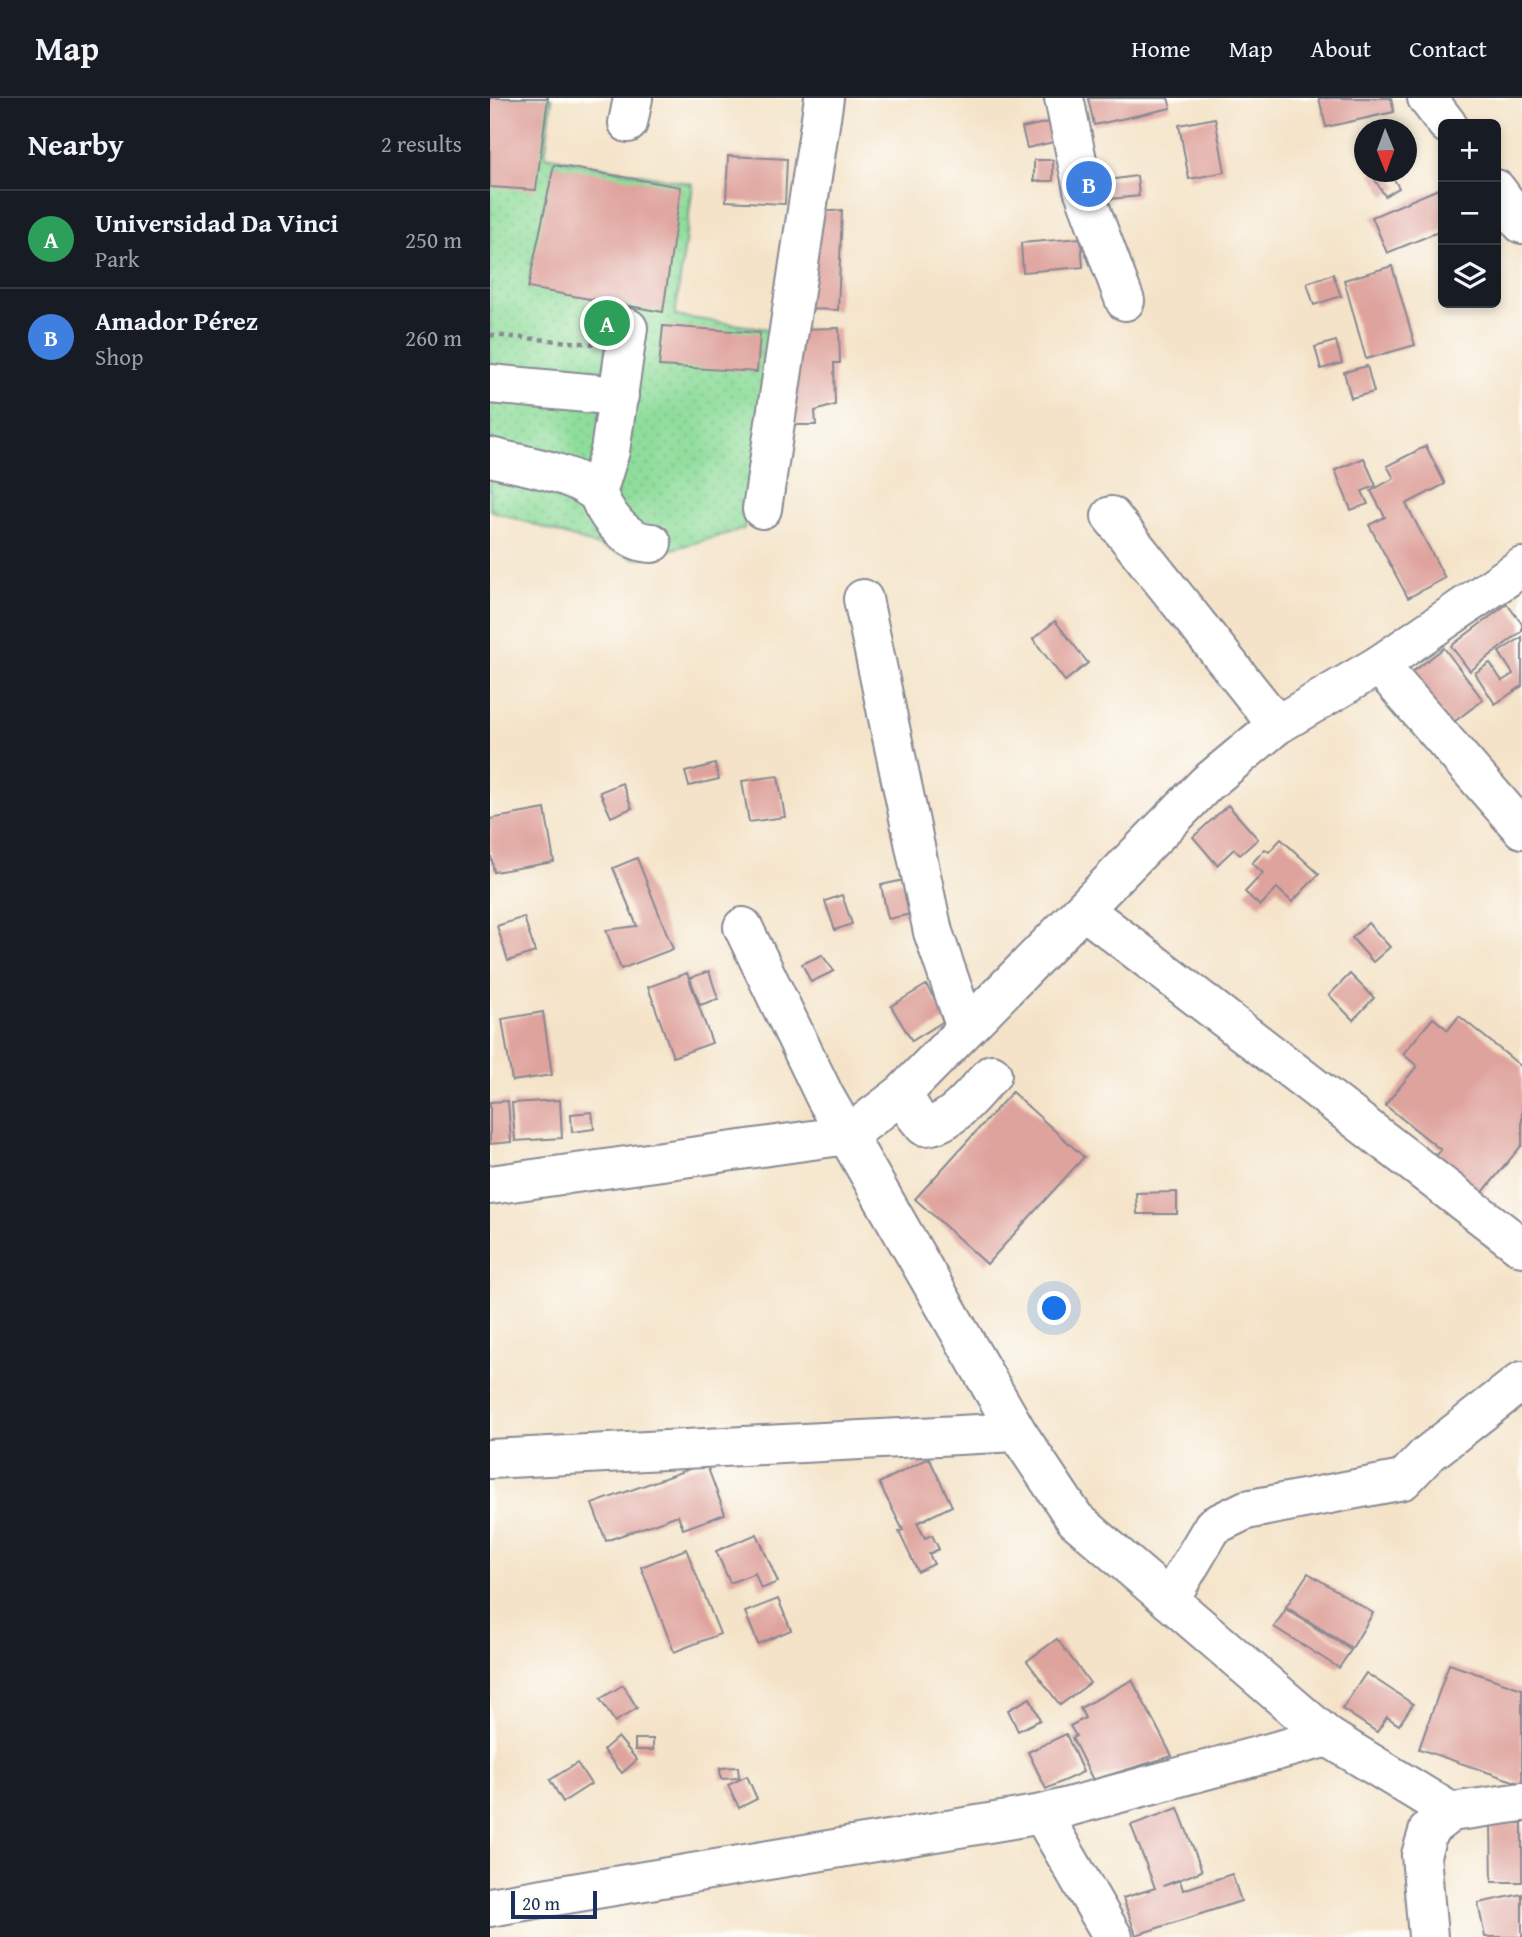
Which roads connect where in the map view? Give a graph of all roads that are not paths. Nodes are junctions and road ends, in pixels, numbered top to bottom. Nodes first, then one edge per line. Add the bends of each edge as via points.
1 (824, 98) edge
2 (1064, 98) edge
3 (1427, 98) edge
4 (1443, 119) edge
5 (1501, 196) edge
6 (1522, 224) edge
7 (1125, 301) dead end
8 (627, 338) road end
9 (490, 384) edge
10 (619, 396) junction
11 (490, 457) edge
12 (597, 493) junction
13 (762, 509) dead end
14 (1111, 516) dead end
15 (652, 543) dead end
16 (1522, 567) edge
17 (863, 599) dead end
18 (1379, 665) junction
19 (1277, 725) junction
20 (1522, 829) edge
21 (1084, 910) junction
22 (743, 927) dead end
23 (966, 1028) junction
24 (992, 1074) dead end
25 (902, 1094) junction
26 (848, 1135) junction
27 (490, 1185) edge
28 (1522, 1247) edge
29 (1522, 1381) edge
30 (1017, 1432) junction
31 (490, 1459) edge
32 (1169, 1600) junction
33 (1328, 1737) junction
34 (1522, 1801) edge
35 (1451, 1812) junction
36 (1042, 1814) junction
37 (490, 1907) edge
38 (1113, 1937) edge
39 (1428, 1937) edge

1 - 13 street
2 - 7 street via 1083,189
3 - 4 street
5 - 6 street
8 - 10 street
9 - 10 street
10 - 12 street
11 - 12 street via 562,475
12 - 15 street via 627,534 641,543
14 - 19 street
16 - 18 street
17 - 23 street via 933,932
18 - 19 street
18 - 20 street
19 - 21 street via 1206,785
21 - 23 street
21 - 28 street
22 - 26 street
23 - 25 street
24 - 25 street via 948,1118 934,1125 925,1126
25 - 26 street
26 - 27 street
26 - 30 street
29 - 32 street via 1427,1455 1403,1480 1245,1510 1213,1526
30 - 31 street
30 - 32 street via 1075,1519
32 - 33 street
33 - 35 street
33 - 36 street
34 - 35 street
35 - 39 street via 1429,1829 1421,1855
36 - 37 street
36 - 38 street

